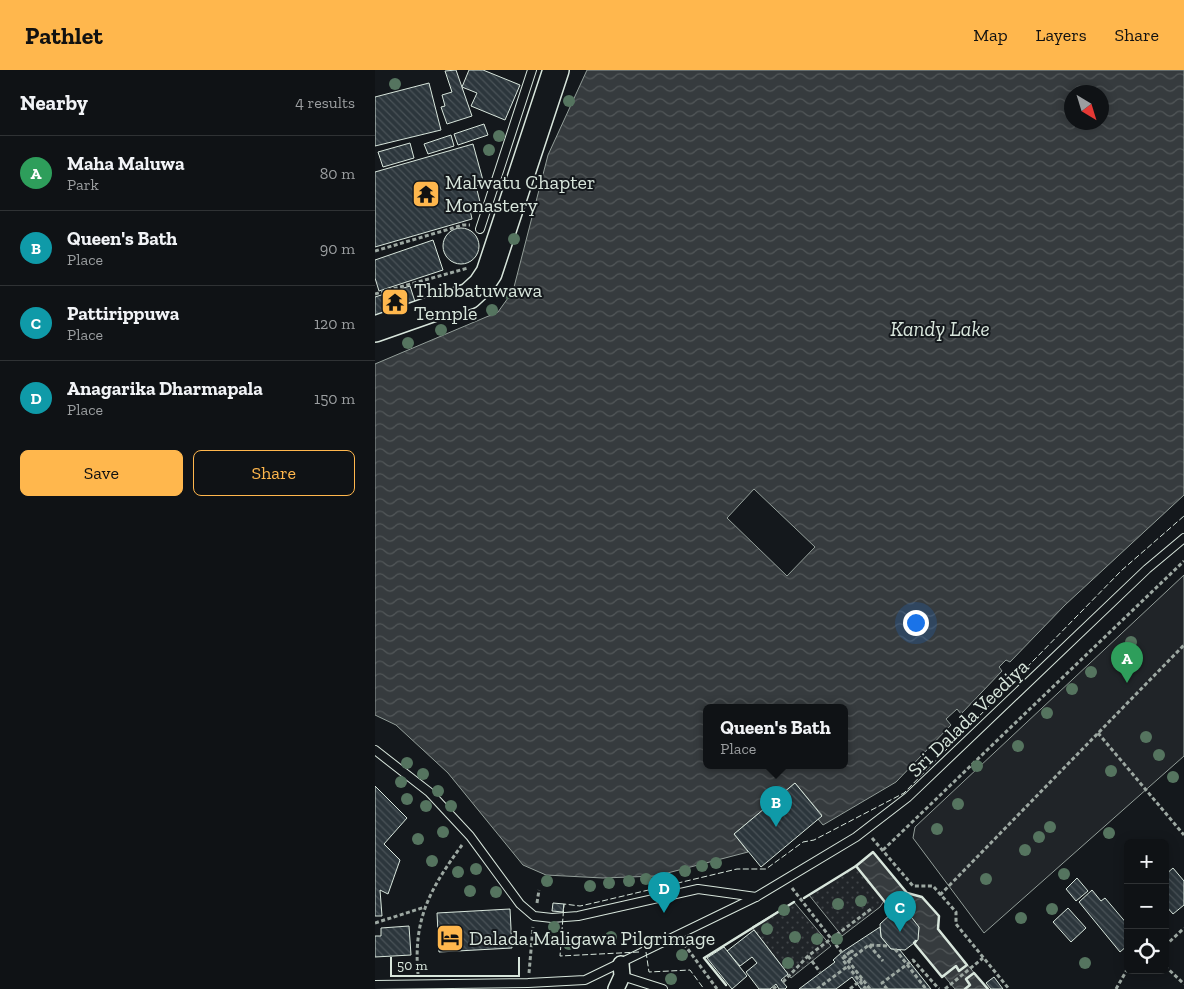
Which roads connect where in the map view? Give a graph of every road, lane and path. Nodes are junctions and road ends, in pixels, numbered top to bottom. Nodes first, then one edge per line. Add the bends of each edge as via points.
1 (532, 70) edge
2 (556, 70) edge
3 (480, 229) joint
4 (375, 251) edge
5 (473, 266) dead end
6 (375, 294) edge
7 (375, 329) edge
8 (1184, 538) edge
9 (1184, 560) edge
10 (1184, 645) edge
11 (1098, 733) junction
12 (375, 750) edge
13 (866, 830) junction
14 (1184, 835) edge
15 (470, 836) junction
16 (883, 850) junction
17 (785, 880) junction
18 (940, 894) junction
19 (756, 897) junction
20 (425, 907) junction
21 (871, 909) dead end
22 (535, 916) junction
23 (375, 923) edge
24 (1184, 928) edge
25 (678, 936) junction
26 (832, 939) junction
27 (1169, 942) edge
28 (869, 944) junction
29 (889, 946) dead end
30 (895, 949) dead end
31 (855, 955) junction
32 (808, 956) junction
33 (983, 958) junction
34 (849, 960) junction
35 (883, 961) dead end
36 (907, 964) junction
37 (848, 966) junction
38 (1169, 970) edge
39 (820, 972) dead end
40 (1125, 974) edge
41 (620, 976) edge
42 (862, 979) junction
43 (783, 982) dead end
44 (528, 983) junction
45 (1184, 984) edge
46 (375, 985) edge
47 (419, 985) junction
48 (777, 986) dead end
49 (663, 989) edge
50 (717, 989) edge
51 (773, 989) edge
52 (817, 989) edge
53 (850, 989) edge
54 (866, 989) edge
55 (870, 989) edge
56 (887, 989) edge
57 (926, 989) edge
58 (939, 989) edge
59 (945, 989) edge
60 (1009, 989) edge
61 (1116, 989) edge

1 - 3 lane
2 - 7 main road via 489,273 481,285 469,296
3 - 4 path via 463,224
5 - 6 path
8 - 13 lane, Sri Dalada Veediya via 1147,569 908,798
9 - 16 path
10 - 11 path
11 - 14 path
11 - 18 path
12 - 15 lane via 429,792
13 - 16 path
13 - 17 lane, Sri Dalada Veediya
15 - 20 path via 445,869
15 - 22 lane via 520,904
16 - 18 path via 913,886 933,886
17 - 19 lane, Sri Dalada Veediya
17 - 26 path
18 - 33 path via 956,912 956,924
19 - 22 lane via 698,889 578,916
19 - 25 lane, Sri Dalada Veediya
20 - 23 path
20 - 47 path via 418,925 416,956
21 - 26 path
22 - 44 path
24 - 27 path
25 - 41 lane, Sri Dalada Veediya
25 - 50 path
26 - 32 path
26 - 34 path
28 - 29 path
28 - 31 path
28 - 35 path
30 - 36 path
31 - 34 path
31 - 37 path, bridge via 852,951 842,959
32 - 39 path
32 - 43 path
33 - 59 path
33 - 60 path
34 - 42 path
36 - 56 path via 882,983
36 - 57 path
36 - 58 path via 915,961
37 - 52 path
37 - 54 path, bridge
38 - 45 path
40 - 61 path
41 - 44 lane, Sri Dalada Veediya
41 - 49 lane
42 - 53 path
42 - 55 path
44 - 47 lane, Sri Dalada Veediya
46 - 47 lane, Sri Dalada Veediya
48 - 51 path

